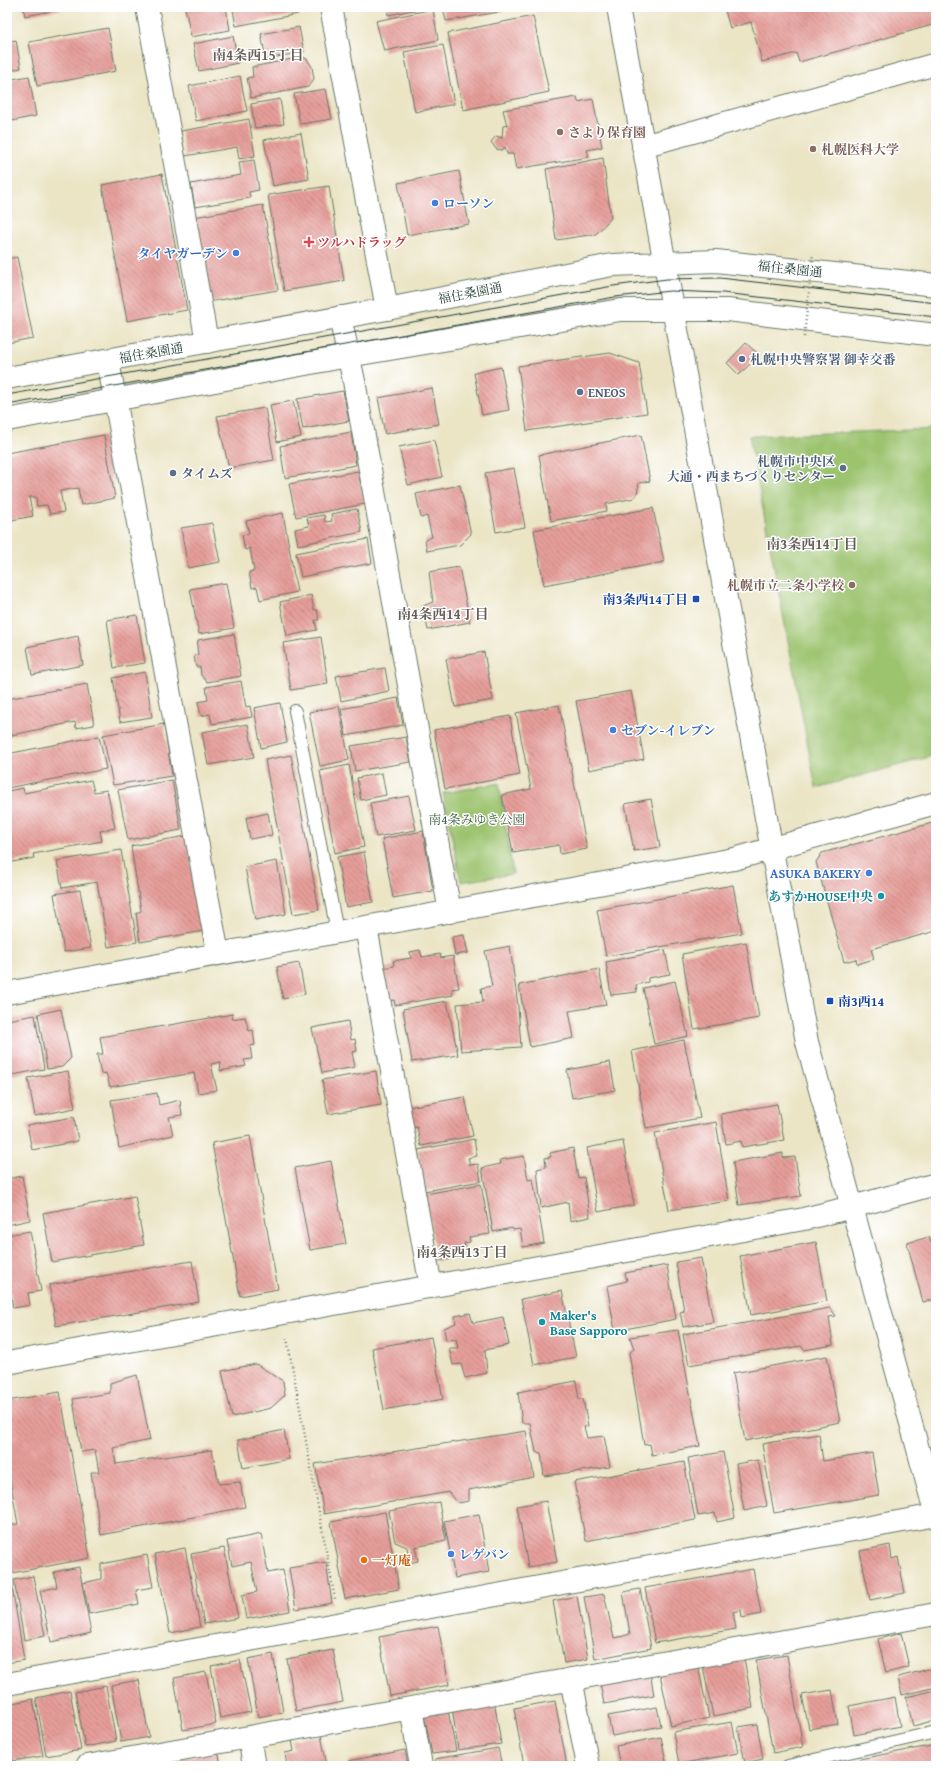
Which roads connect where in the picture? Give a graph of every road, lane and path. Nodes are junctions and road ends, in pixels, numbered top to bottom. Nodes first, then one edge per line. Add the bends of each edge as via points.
1 (147, 7) edge
2 (331, 7) edge
3 (618, 7) edge
4 (936, 64) edge
5 (643, 146) junction
6 (814, 254) dead end
7 (664, 262) junction
8 (936, 285) edge
9 (387, 309) junction
10 (673, 310) junction
11 (340, 317) junction
12 (936, 334) edge
13 (804, 337) dead end
14 (207, 342) junction
15 (348, 356) junction
16 (108, 360) junction
17 (7, 378) edge
18 (116, 399) junction
19 (7, 420) edge
20 (295, 711) dead end
21 (936, 803) edge
22 (772, 849) junction
23 (450, 912) junction
24 (366, 927) junction
25 (337, 932) junction
26 (218, 954) junction
27 (7, 993) edge
28 (936, 1184) edge
29 (852, 1207) junction
30 (431, 1287) junction
31 (286, 1332) dead end
32 (7, 1363) edge
33 (936, 1515) edge
34 (336, 1605) dead end
35 (936, 1614) edge
36 (571, 1679) junction
37 (7, 1684) edge
38 (411, 1708) junction
39 (936, 1732) edge
40 (249, 1737) junction
41 (87, 1766) edge
42 (254, 1766) edge
43 (421, 1766) edge
44 (588, 1766) edge
45 (788, 1766) edge

1 - 14 street
2 - 9 street
3 - 5 street
4 - 5 street
5 - 7 street
6 - 13 path, bridge
7 - 8 street, 福住桑園通 via 716,261
7 - 9 street, 福住桑園通 via 612,265
7 - 10 street
9 - 11 street, 福住桑園通
10 - 12 street via 727,310
10 - 15 street via 620,310
10 - 22 street
11 - 14 street, 福住桑園通
11 - 15 street
14 - 16 street, 福住桑園通
15 - 18 street
15 - 23 street
16 - 17 street, 福住桑園通
16 - 18 street
18 - 19 street
18 - 26 street
20 - 25 lane
21 - 22 street
22 - 23 street
22 - 29 street via 807,1042
23 - 24 street
24 - 25 street
24 - 30 street
25 - 26 street
26 - 27 street
28 - 29 street
29 - 30 street via 804,1219
29 - 33 street
30 - 32 street
31 - 34 path
33 - 37 street
35 - 36 street
36 - 38 street
36 - 44 street
38 - 40 street
38 - 43 street
39 - 45 lane
40 - 41 street
40 - 42 street

